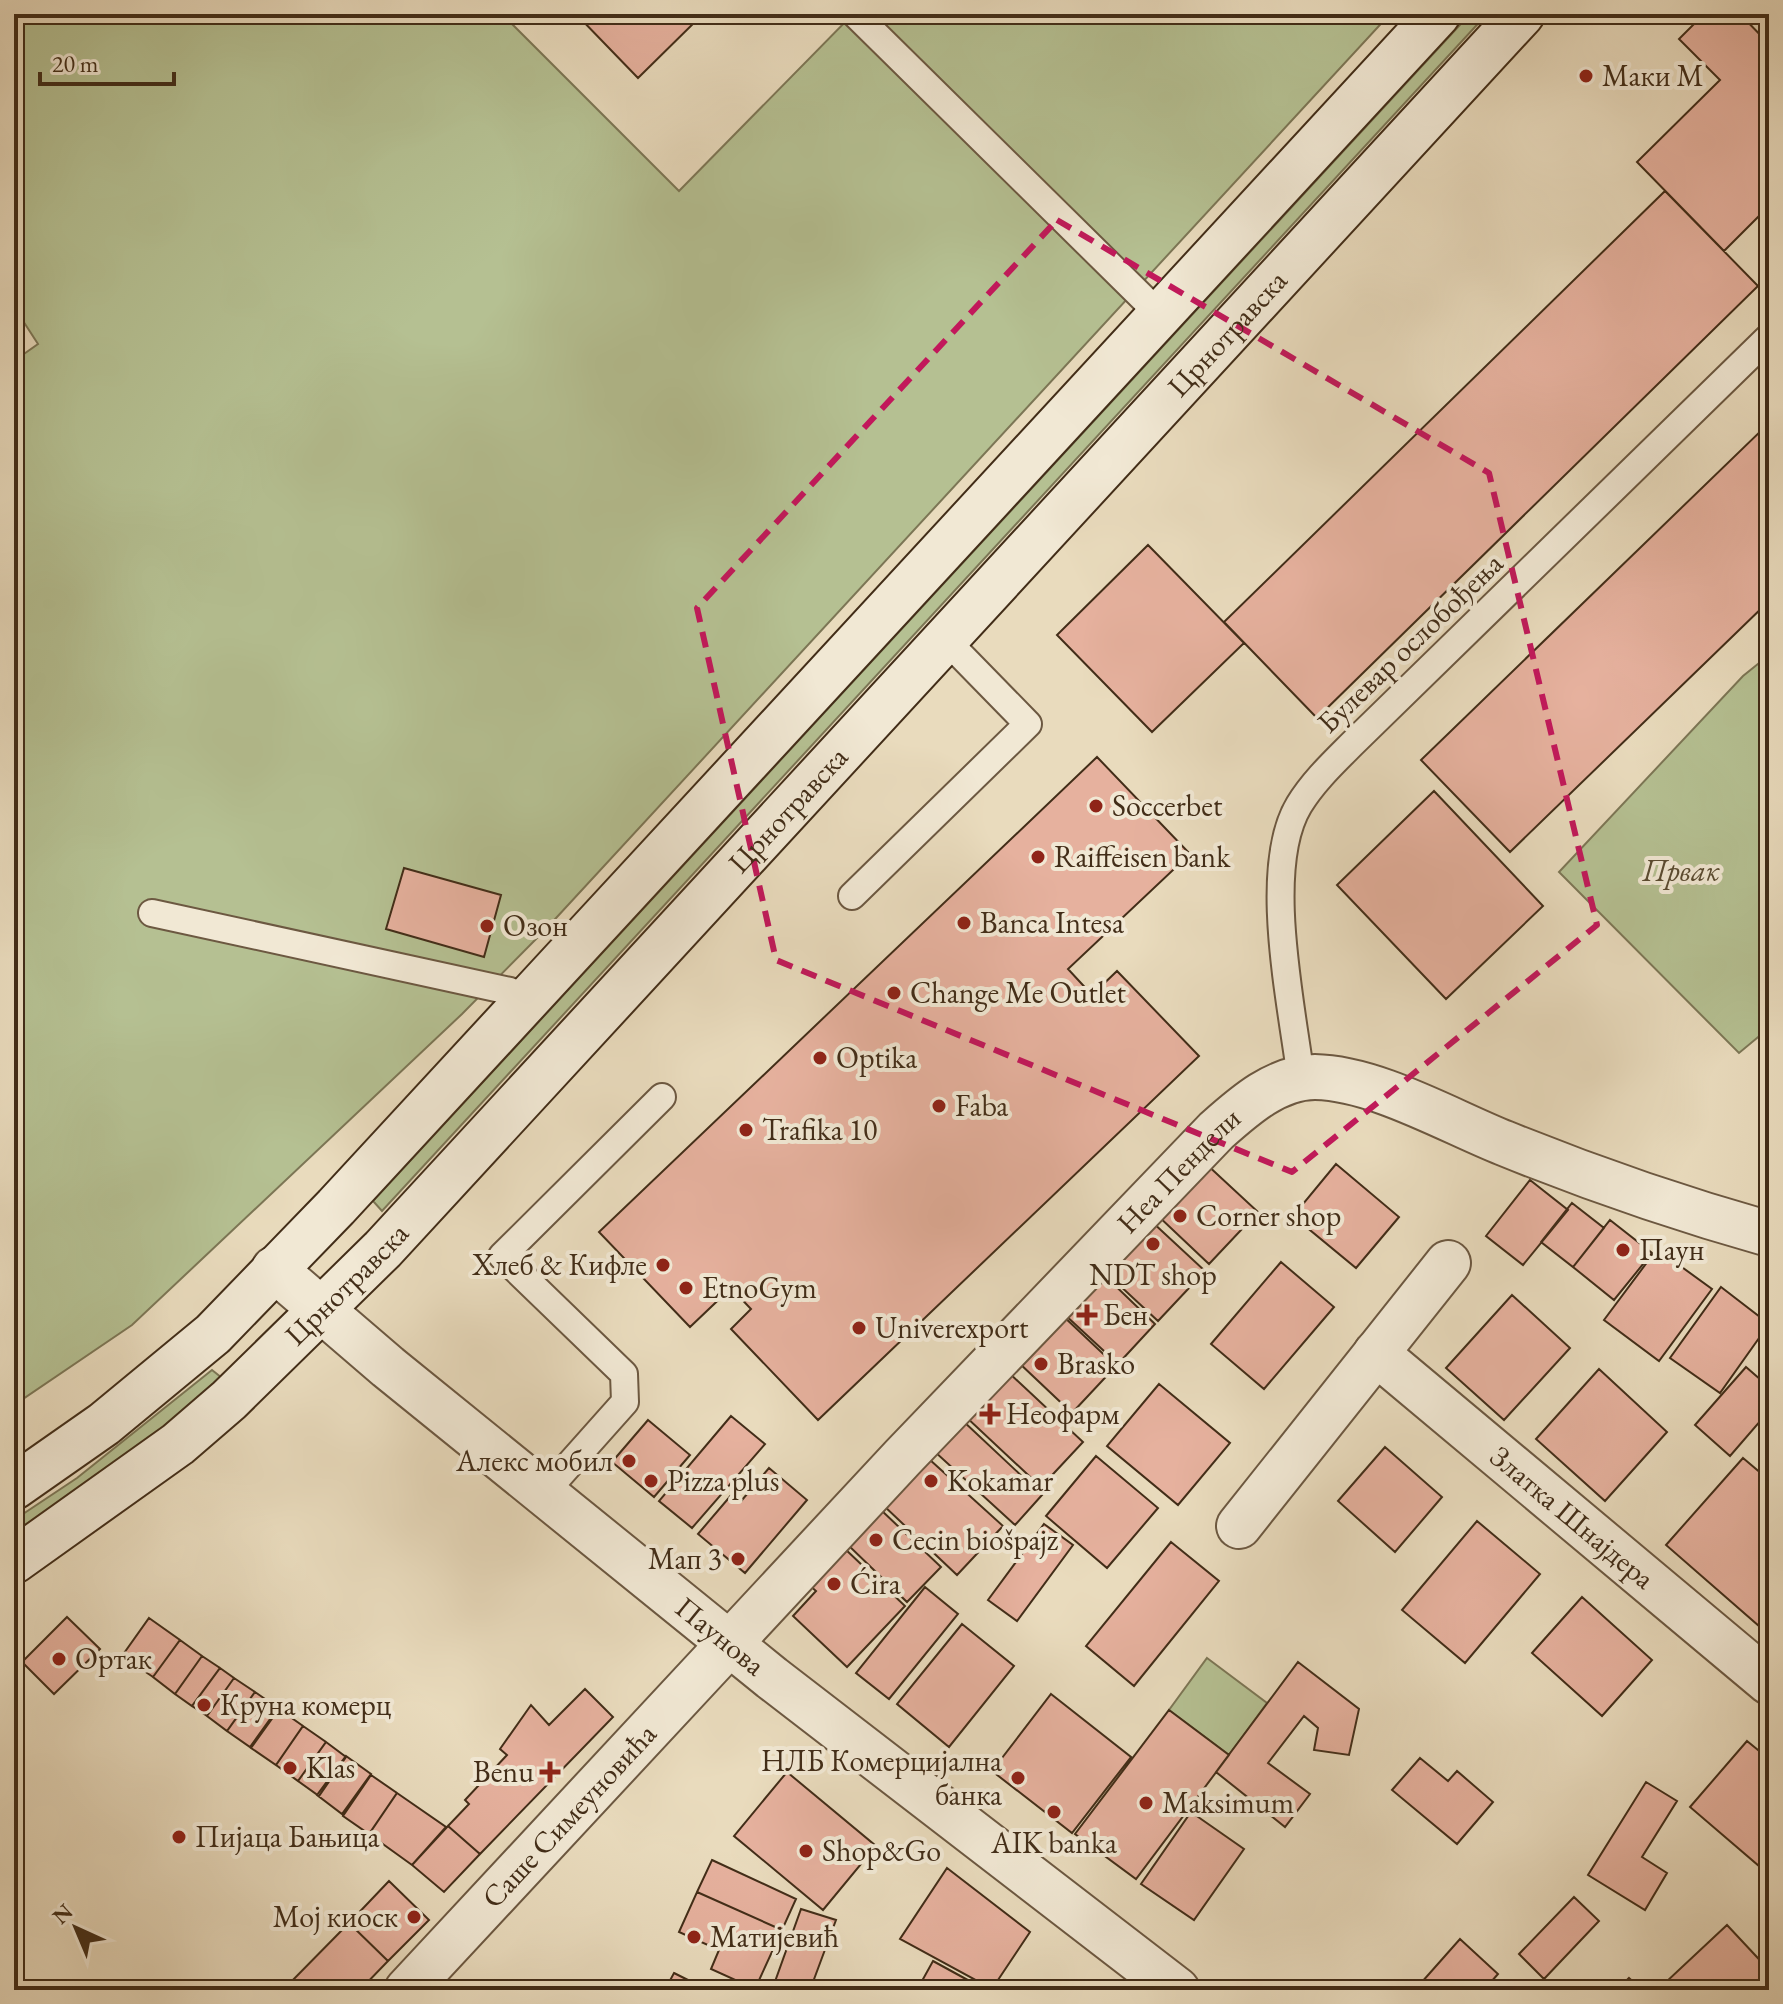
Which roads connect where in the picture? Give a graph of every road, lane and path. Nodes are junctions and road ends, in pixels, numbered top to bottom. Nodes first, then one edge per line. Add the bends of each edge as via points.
1 (855, 14) edge
2 (1438, 14) edge
3 (1522, 14) edge
4 (1158, 317) junction
5 (1769, 337) edge
6 (945, 639) junction
7 (852, 896) dead end
8 (152, 913) dead end
9 (526, 1003) junction
10 (1301, 1079) junction
11 (662, 1097) dead end
12 (1769, 1234) edge
13 (1448, 1263) dead end
14 (274, 1269) junction
15 (322, 1310) junction
16 (1376, 1353) junction
17 (14, 1487) edge
18 (544, 1493) junction
19 (1239, 1526) dead end
20 (14, 1561) edge
21 (731, 1644) junction
22 (1769, 1682) edge
23 (407, 1990) edge
24 (1177, 1990) edge

1 - 4 lane
2 - 4 main road, Црнотравска
3 - 6 main road, Црнотравска
4 - 9 main road, Црнотравска
5 - 10 lane, Булевар ослобођења via 1352,744 1299,805 1289,826 1280,905
6 - 7 lane via 1028,724
6 - 15 main road, Црнотравска
8 - 9 lane via 510,991
9 - 14 main road, Црнотравска
10 - 12 main road, Неа Пендели via 1334,1079 1369,1088 1538,1156
10 - 21 main road, Неа Пендели via 1265,1094 1216,1131
11 - 18 lane via 502,1256 624,1374 625,1402
13 - 16 main road
14 - 15 main road, Паунова
14 - 17 main road, Црнотравска via 213,1334 163,1377
15 - 18 main road, Паунова
15 - 20 main road, Црнотравска via 178,1444
16 - 19 main road
16 - 22 main road, Златка Шнајдера
18 - 21 main road, Паунова
21 - 23 main road, Саше Симеуновића
21 - 24 main road, Паунова

